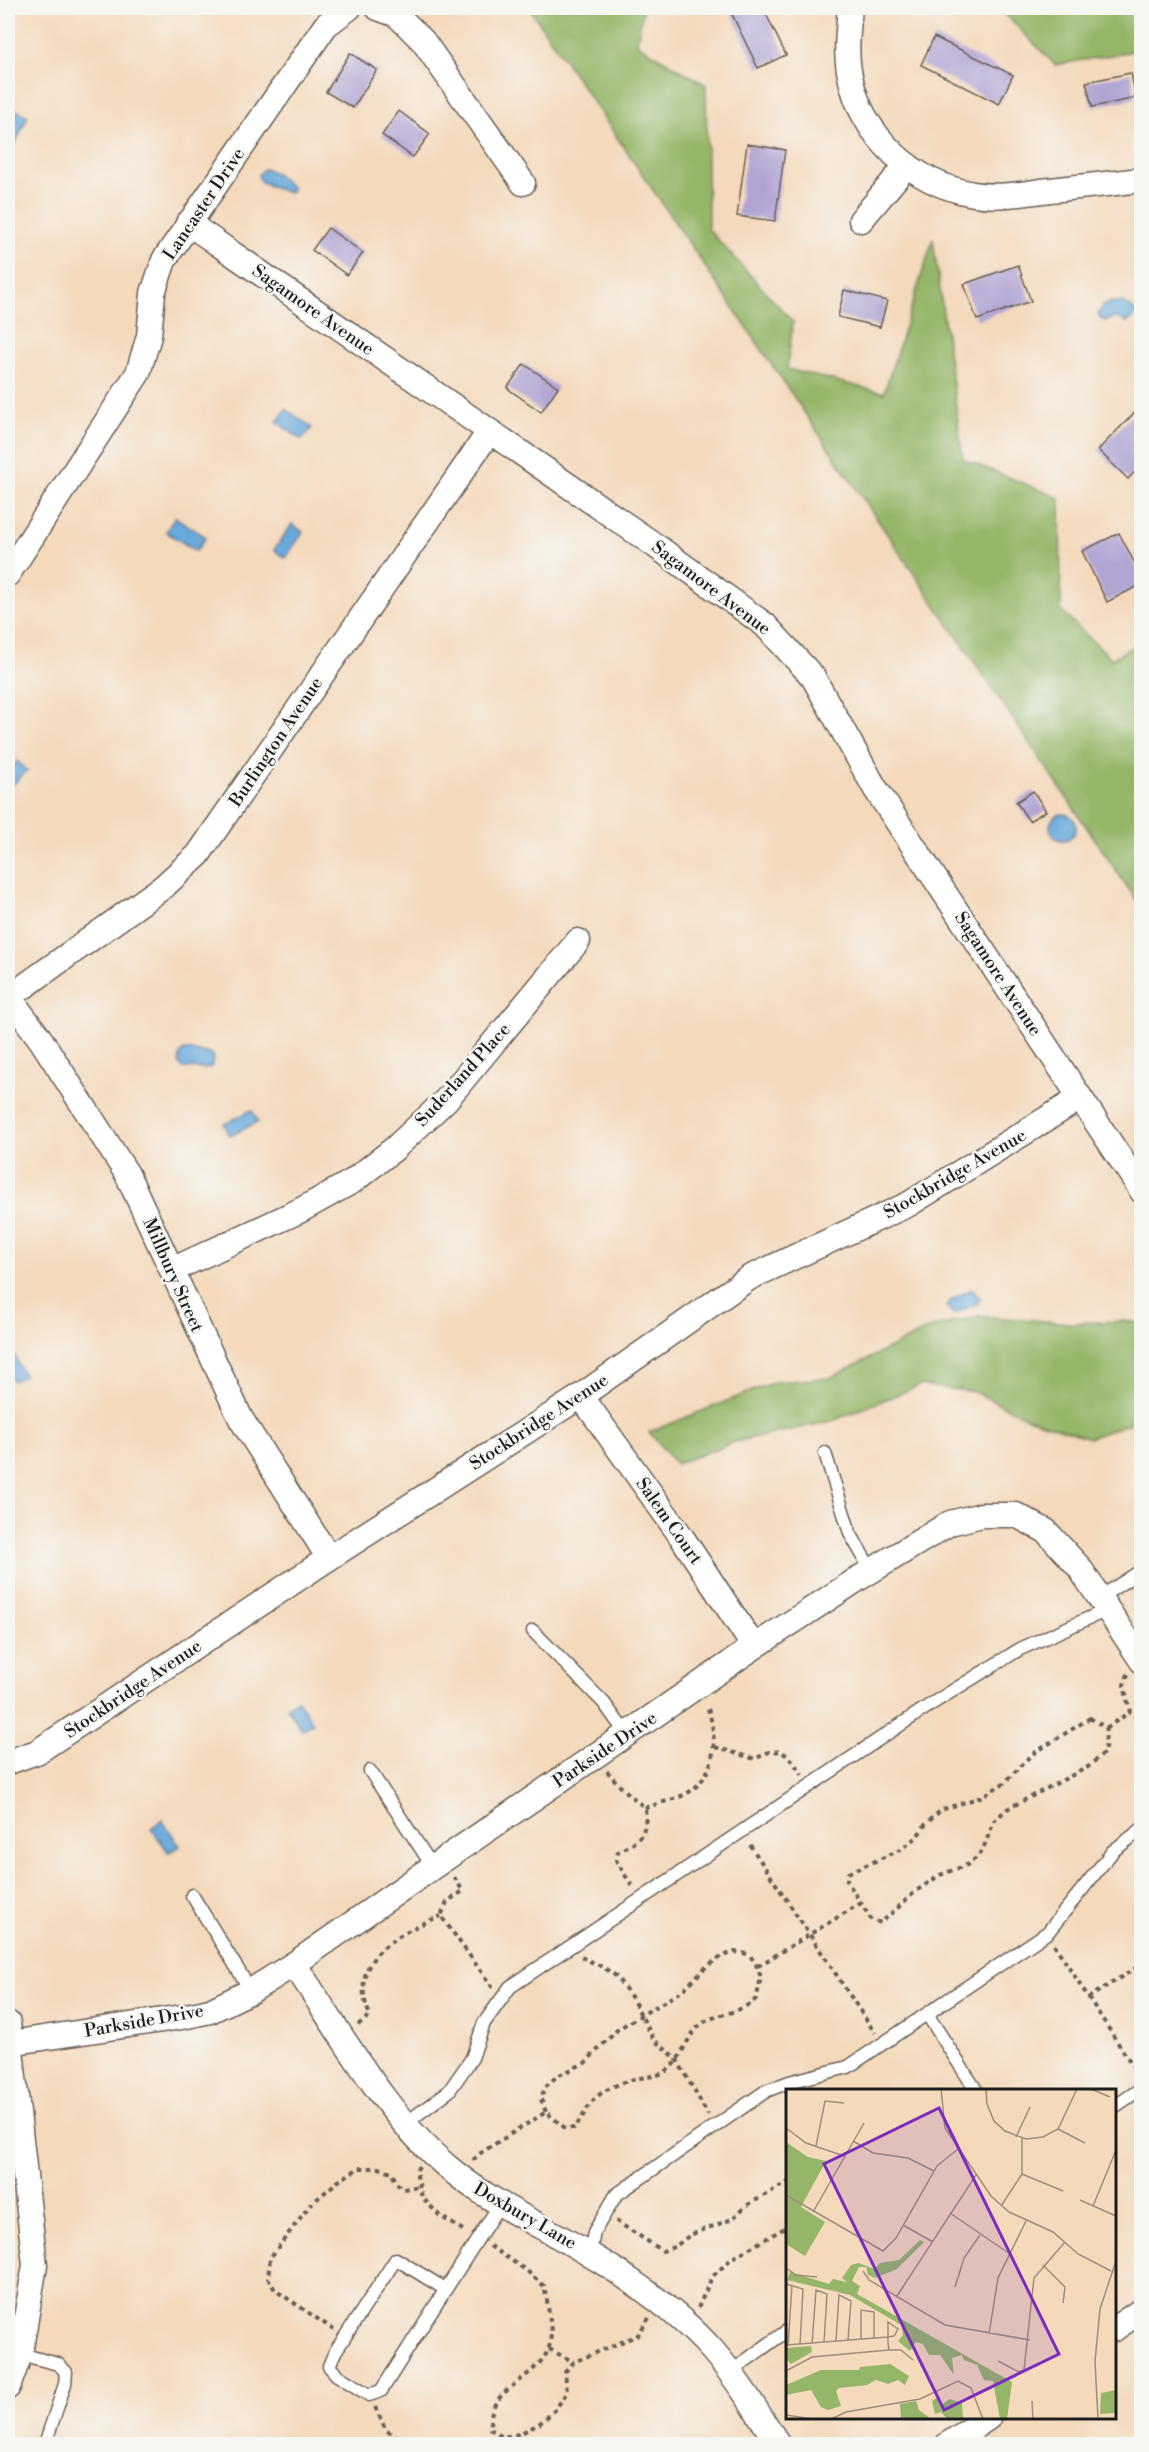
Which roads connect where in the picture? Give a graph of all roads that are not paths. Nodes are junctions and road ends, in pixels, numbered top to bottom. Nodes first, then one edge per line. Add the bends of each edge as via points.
1 (349, 8) edge
2 (378, 8) edge
3 (850, 8) edge
4 (907, 165) junction
5 (1142, 180) edge
6 (523, 183) dead end
7 (861, 220) dead end
8 (188, 223) junction
9 (489, 432) junction
10 (8, 574) edge
11 (578, 941) dead end
12 (8, 998) edge
13 (1080, 1098) junction
14 (1142, 1191) edge
15 (172, 1270) junction
16 (581, 1396) junction
17 (825, 1453) dead end
18 (329, 1558) junction
19 (871, 1570) junction
20 (1142, 1570) edge
21 (1103, 1604) junction
22 (533, 1631) dead end
23 (754, 1647) junction
24 (1141, 1661) edge
25 (627, 1735) junction
26 (8, 1762) edge
27 (370, 1771) dead end
28 (1142, 1829) edge
29 (437, 1863) junction
30 (192, 1895) dead end
31 (294, 1964) junction
32 (251, 1991) junction
33 (927, 2014) junction
34 (9, 2033) edge
35 (1142, 2088) edge
36 (975, 2089) edge
37 (1116, 2106) edge
38 (12, 2110) edge
39 (406, 2123) junction
40 (500, 2204) junction
41 (590, 2254) junction
42 (445, 2289) junction
43 (1142, 2310) edge
44 (1116, 2328) edge
45 (786, 2331) edge
46 (20, 2354) junction
47 (730, 2372) junction
48 (8, 2386) edge
49 (987, 2419) edge
50 (954, 2443) edge
51 (45, 2445) edge
52 (778, 2445) edge

1 - 8 street, Lancaster Drive via 326,25
2 - 6 street via 398,15 423,41
3 - 4 street via 847,49 857,100 875,133
4 - 5 street via 946,187 999,196
4 - 7 street
8 - 9 street, Sagamore Avenue
8 - 10 street, Lancaster Drive via 164,260 153,293 149,336 138,372
9 - 12 street, Burlington Avenue via 198,855 163,887
9 - 13 street, Sagamore Avenue via 765,625 813,677 875,788
11 - 15 street, Suderland Place via 446,1100 393,1149 353,1181 301,1210
12 - 15 street, Millbury Street via 41,1040 127,1174
13 - 14 street, Sagamore Avenue
13 - 16 street, Stockbridge Avenue via 909,1204 749,1278
15 - 18 street, Millbury Street via 241,1419
16 - 18 street, Stockbridge Avenue
16 - 23 street, Salem Court
17 - 19 lane via 850,1533
18 - 26 street, Stockbridge Avenue via 37,1752
19 - 21 street, Parkside Drive via 950,1523 982,1515 1016,1515 1046,1532 1079,1567
19 - 23 street, Parkside Drive
20 - 21 lane
21 - 24 street, Parkside Drive
21 - 39 lane via 933,1703 510,1987 484,2023 472,2058 449,2091
22 - 25 lane via 604,1703
23 - 25 street, Parkside Drive
25 - 29 street, Parkside Drive
27 - 29 lane
28 - 33 lane via 1113,1851 1048,1932
29 - 31 street, Parkside Drive
30 - 32 lane
31 - 32 street, Parkside Drive
31 - 39 street, Doxbury Lane via 384,2097
32 - 34 street, Parkside Drive via 210,2011 182,2017
33 - 36 lane
33 - 41 lane via 848,2067 766,2091 616,2195 594,2232
34 - 38 street
35 - 37 lane
38 - 46 street via 35,2265
39 - 40 street, Doxbury Lane via 459,2176
40 - 41 street, Doxbury Lane
40 - 42 lane
41 - 47 street, Doxbury Lane via 691,2328
42 - 42 lane via 381,2391 369,2395 329,2366 396,2259
43 - 44 street
45 - 47 lane
46 - 48 street
46 - 51 lane via 58,2364 66,2372
47 - 52 street, Doxbury Lane
49 - 50 street

